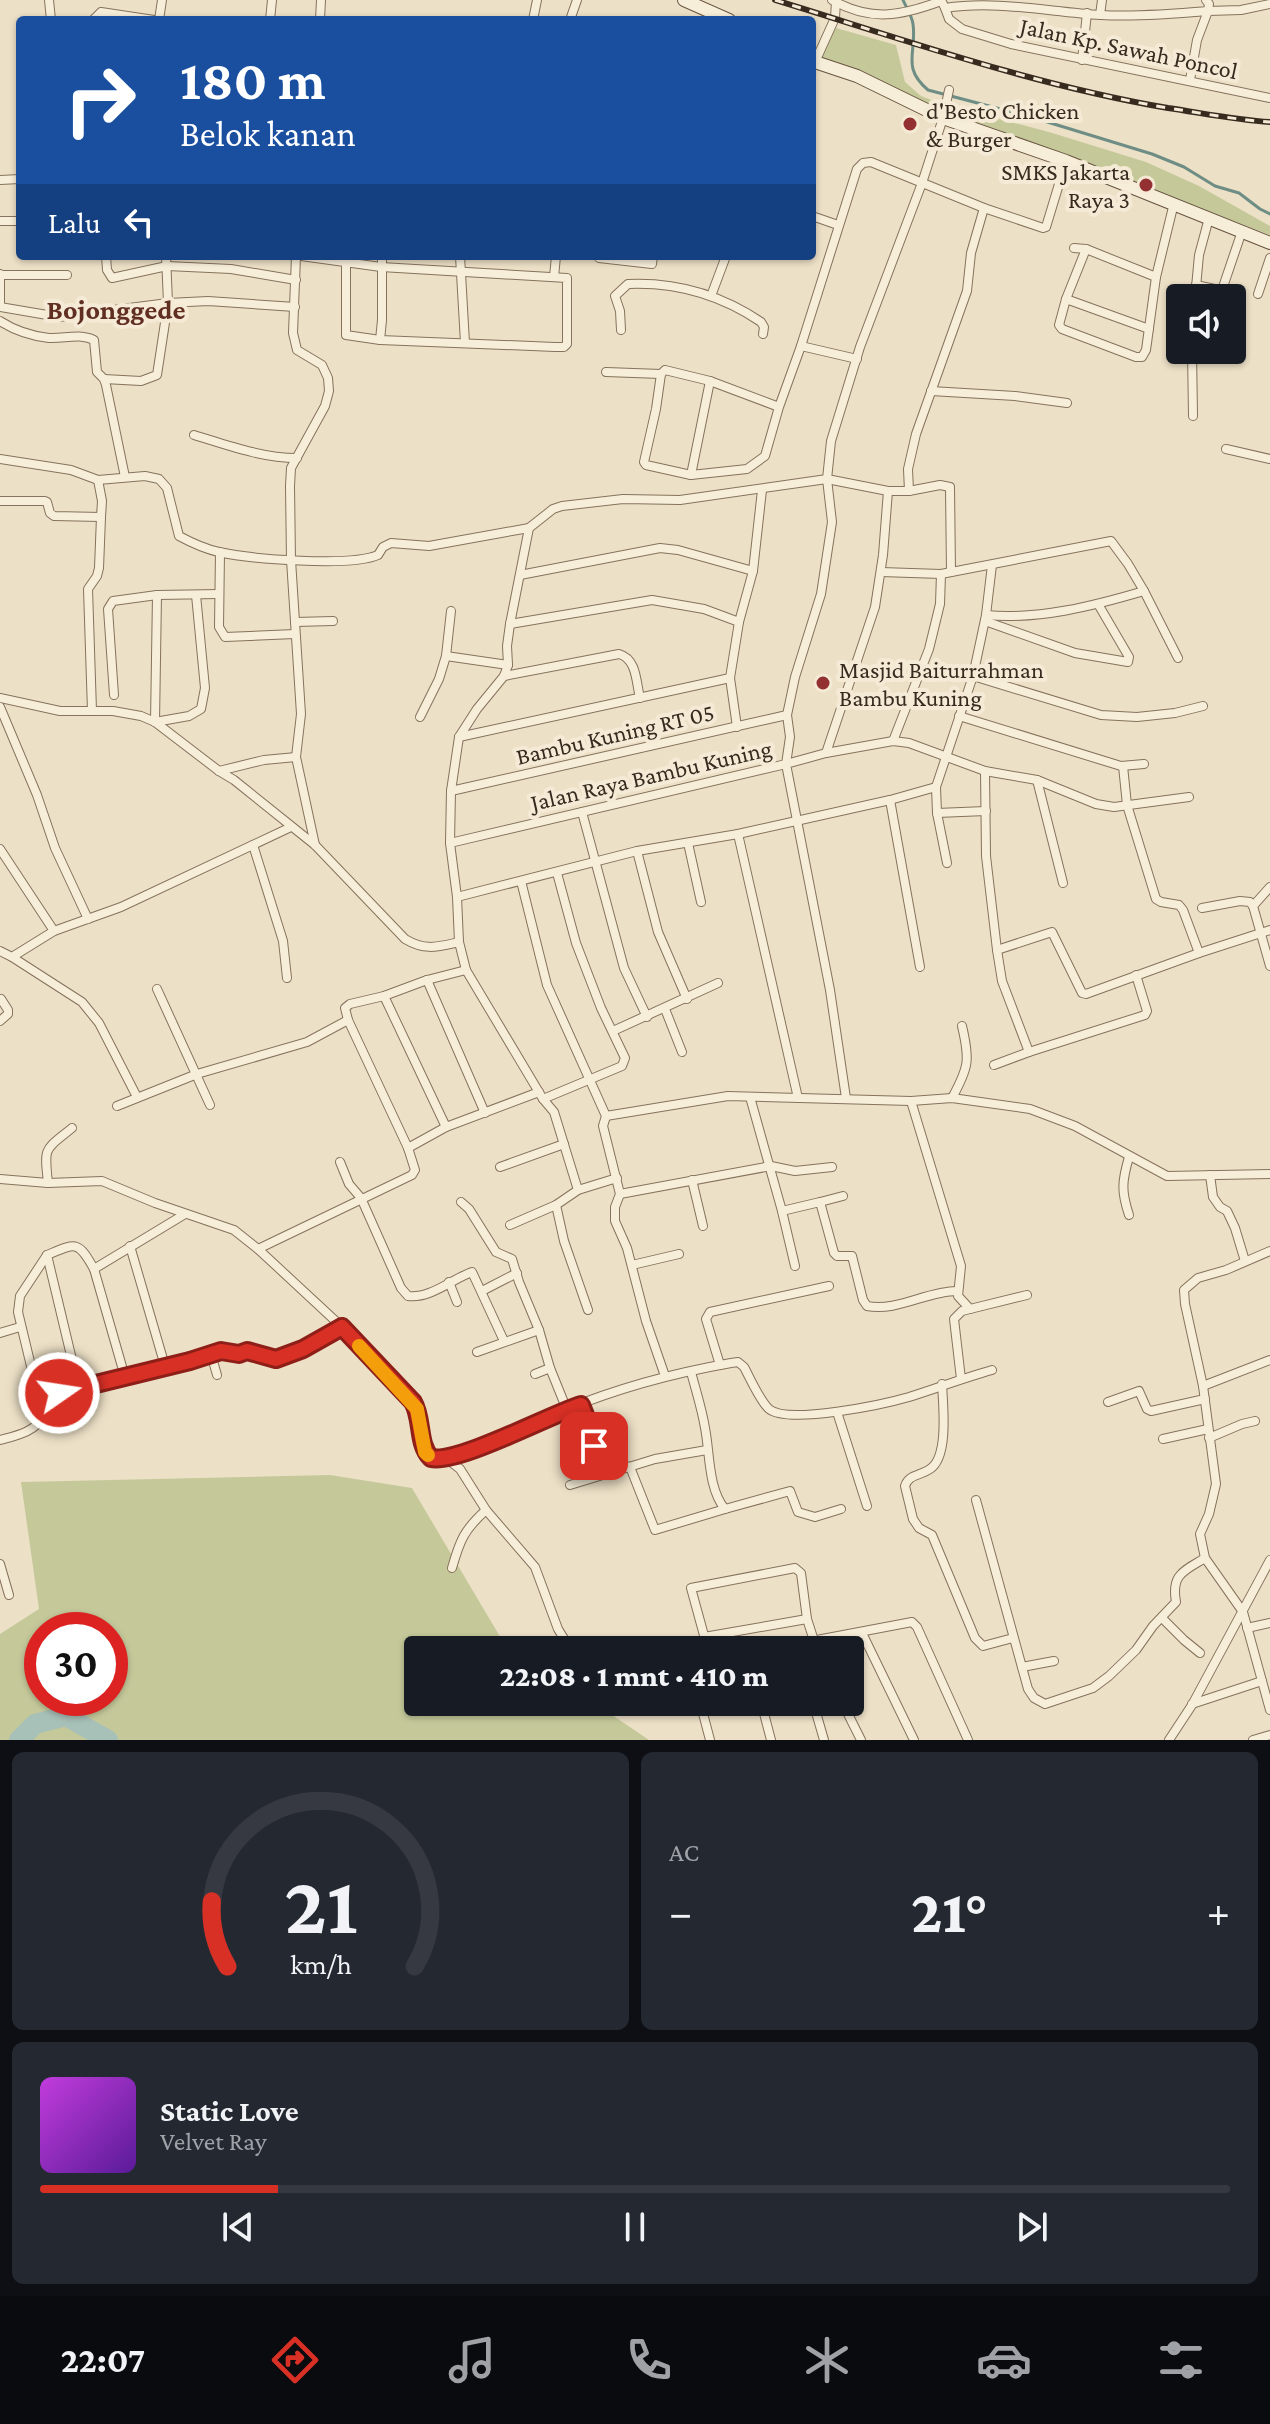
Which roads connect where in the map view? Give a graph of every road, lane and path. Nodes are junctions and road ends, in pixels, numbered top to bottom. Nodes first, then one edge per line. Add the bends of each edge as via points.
1 (684, 0) edge
2 (1102, 0) edge
3 (1206, 0) edge
4 (834, 1) edge
5 (942, 3) edge
6 (1270, 4) edge
7 (1208, 11) junction
8 (1087, 13) junction
9 (1100, 15) junction
10 (97, 16) edge
11 (128, 16) edge
12 (720, 16) edge
13 (816, 58) edge
14 (1082, 60) junction
15 (816, 63) edge
16 (1190, 80) junction
17 (949, 90) dead end
18 (1270, 98) edge
19 (943, 118) junction
20 (1066, 161) junction
21 (922, 183) junction
22 (1174, 203) junction
23 (984, 208) junction
24 (816, 217) edge
25 (1209, 218) junction
26 (838, 225) junction
27 (1242, 231) junction
28 (1270, 243) edge
29 (1074, 248) dead end
30 (1086, 249) junction
31 (1270, 258) edge
32 (106, 260) edge
33 (298, 260) edge
34 (346, 260) edge
35 (350, 260) edge
36 (382, 260) edge
37 (460, 260) edge
38 (556, 260) edge
39 (631, 260) edge
40 (652, 260) edge
41 (724, 260) edge
42 (167, 261) edge
43 (381, 267) junction
44 (460, 271) junction
45 (0, 274) edge
46 (67, 275) dead end
47 (554, 277) junction
48 (1156, 277) junction
49 (296, 280) junction
50 (1196, 284) edge
51 (1224, 284) edge
52 (1258, 294) dead end
53 (711, 296) junction
54 (1066, 299) junction
55 (168, 303) junction
56 (0, 306) edge
57 (295, 307) junction
58 (0, 321) edge
59 (1149, 329) junction
60 (621, 330) dead end
61 (763, 334) dead end
62 (380, 340) junction
63 (465, 343) junction
64 (801, 346) junction
65 (857, 359) junction
66 (1192, 364) edge
67 (606, 372) dead end
68 (661, 374) junction
69 (104, 379) junction
70 (710, 381) junction
71 (931, 391) junction
72 (1067, 403) dead end
73 (779, 407) junction
74 (1193, 416) dead end
75 (194, 435) dead end
76 (1226, 449) dead end
77 (297, 458) junction
78 (0, 459) edge
79 (1270, 459) edge
80 (691, 475) junction
81 (125, 477) junction
82 (827, 479) junction
83 (98, 480) junction
84 (909, 487) junction
85 (762, 490) junction
86 (888, 491) junction
87 (0, 501) edge
88 (101, 517) junction
89 (529, 528) junction
90 (220, 552) junction
91 (291, 560) junction
92 (992, 565) junction
93 (753, 571) junction
94 (881, 572) junction
95 (951, 572) junction
96 (941, 574) junction
97 (520, 575) junction
98 (1144, 591) junction
99 (219, 594) junction
100 (157, 595) junction
101 (196, 595) junction
102 (1098, 604) junction
103 (451, 611) dead end
104 (985, 618) junction
105 (333, 621) dead end
106 (295, 622) junction
107 (739, 622) junction
108 (510, 624) junction
109 (295, 634) junction
110 (446, 656) junction
111 (1178, 658) dead end
112 (508, 665) junction
113 (504, 676) junction
114 (973, 676) junction
115 (730, 678) junction
116 (114, 695) dead end
117 (0, 698) edge
118 (640, 698) junction
119 (1203, 706) dead end
120 (0, 707) edge
121 (92, 711) junction
122 (787, 715) junction
123 (959, 716) junction
124 (420, 717) dead end
125 (155, 722) junction
126 (737, 727) junction
127 (459, 737) junction
128 (893, 741) junction
129 (826, 753) junction
130 (944, 756) junction
131 (296, 757) junction
132 (786, 764) junction
133 (1144, 764) dead end
134 (1123, 766) junction
135 (219, 771) junction
136 (985, 771) junction
137 (1037, 780) junction
138 (936, 787) junction
139 (451, 791) junction
140 (1189, 797) dead end
141 (890, 800) junction
142 (1127, 805) junction
143 (986, 811) junction
144 (582, 812) junction
145 (937, 813) junction
146 (797, 819) junction
147 (291, 827) junction
148 (738, 834) junction
149 (450, 843) junction
150 (688, 843) junction
151 (253, 845) junction
152 (315, 845) junction
153 (0, 849) edge
154 (637, 851) junction
155 (597, 863) junction
156 (947, 863) dead end
157 (557, 873) junction
158 (521, 881) junction
159 (1063, 883) dead end
160 (1268, 892) edge
161 (457, 897) junction
162 (701, 902) dead end
163 (1253, 906) junction
164 (1202, 908) dead end
165 (88, 919) junction
166 (54, 931) junction
167 (1265, 931) edge
168 (459, 942) junction
169 (997, 950) junction
170 (0, 951) edge
171 (1199, 953) junction
172 (12, 957) junction
173 (1270, 966) edge
174 (920, 967) dead end
175 (466, 970) junction
176 (1136, 975) junction
177 (287, 978) dead end
178 (427, 980) junction
179 (718, 983) dead end
180 (157, 989) dead end
181 (384, 996) junction
182 (1, 999) edge
183 (687, 999) junction
184 (665, 1009) junction
185 (647, 1017) junction
186 (348, 1020) junction
187 (0, 1021) edge
188 (962, 1026) dead end
189 (613, 1031) junction
190 (682, 1052) dead end
191 (1029, 1052) junction
192 (994, 1065) dead end
193 (197, 1074) junction
194 (591, 1079) junction
195 (541, 1095) junction
196 (137, 1097) junction
197 (750, 1097) junction
198 (798, 1098) junction
199 (846, 1098) junction
200 (952, 1098) junction
201 (911, 1101) junction
202 (210, 1105) dead end
203 (117, 1106) dead end
204 (485, 1113) junction
205 (606, 1116) junction
206 (446, 1127) junction
207 (72, 1128) dead end
208 (564, 1144) junction
209 (408, 1148) junction
210 (1129, 1157) junction
211 (340, 1162) dead end
212 (771, 1166) junction
213 (500, 1167) dead end
214 (832, 1167) dead end
215 (1270, 1174) edge
216 (1210, 1175) junction
217 (617, 1178) junction
218 (0, 1179) edge
219 (692, 1180) junction
220 (48, 1183) junction
221 (578, 1190) junction
222 (620, 1194) junction
223 (843, 1196) dead end
224 (361, 1198) junction
225 (461, 1202) dead end
226 (820, 1202) junction
227 (556, 1205) junction
228 (782, 1211) junction
229 (185, 1214) junction
230 (1129, 1215) dead end
231 (510, 1225) dead end
232 (703, 1226) dead end
233 (130, 1246) junction
234 (258, 1249) junction
235 (1270, 1251) edge
236 (679, 1254) dead end
237 (47, 1255) junction
238 (1245, 1261) junction
239 (632, 1265) junction
240 (795, 1266) dead end
241 (94, 1269) junction
242 (517, 1273) junction
243 (449, 1282) junction
244 (829, 1286) dead end
245 (482, 1291) junction
246 (957, 1291) junction
247 (1027, 1295) dead end
248 (457, 1302) dead end
249 (970, 1309) junction
250 (588, 1310) dead end
251 (20, 1327) junction
252 (342, 1327) junction
253 (539, 1330) junction
254 (0, 1333) edge
255 (504, 1341) junction
256 (477, 1352) dead end
257 (211, 1354) junction
258 (1270, 1360) edge
259 (720, 1365) junction
260 (165, 1366) junction
261 (550, 1368) junction
262 (992, 1370) dead end
263 (691, 1372) junction
264 (535, 1374) dead end
265 (217, 1375) dead end
266 (665, 1376) junction
267 (125, 1377) junction
268 (961, 1379) junction
269 (942, 1384) junction
270 (1203, 1386) junction
271 (79, 1389) junction
272 (39, 1397) junction
273 (1205, 1399) junction
274 (1108, 1402) dead end
275 (581, 1405) junction
276 (567, 1410) junction
277 (837, 1412) junction
278 (1255, 1421) dead end
279 (1209, 1434) junction
280 (1, 1438) edge
281 (1163, 1439) dead end
282 (707, 1450) junction
283 (446, 1458) junction
284 (630, 1467) junction
285 (570, 1485) dead end
286 (976, 1500) dead end
287 (867, 1506) dead end
288 (725, 1509) junction
289 (841, 1509) dead end
290 (486, 1510) junction
291 (1205, 1558) junction
292 (1270, 1560) edge
293 (0, 1564) edge
294 (452, 1568) dead end
295 (1266, 1572) edge
296 (9, 1595) dead end
297 (1243, 1612) junction
298 (1162, 1618) junction
299 (807, 1619) junction
300 (1270, 1623) edge
301 (1247, 1628) junction
302 (862, 1633) junction
303 (562, 1636) edge
304 (704, 1636) edge
305 (710, 1636) edge
306 (812, 1636) edge
307 (850, 1636) edge
308 (1013, 1638) junction
309 (1200, 1653) dead end
310 (1054, 1661) dead end
311 (1022, 1667) junction
312 (1265, 1686) edge
313 (1192, 1705) junction
314 (1270, 1710) edge
315 (704, 1716) edge
316 (765, 1716) edge
317 (817, 1716) edge
318 (849, 1716) edge
319 (1270, 1735) edge
320 (710, 1740) edge
321 (771, 1740) edge
322 (824, 1740) edge
323 (861, 1740) edge
324 (914, 1740) edge
325 (968, 1740) edge
326 (1169, 1740) edge
327 (1253, 1740) edge

1 - 12 main road
2 - 9 street
3 - 7 street
4 - 5 street via 882,16
4 - 13 street via 835,18
5 - 8 street
5 - 14 street, Jalan Kp. Sawah Poncol via 949,19 962,29
6 - 7 street
7 - 9 street
7 - 16 street
8 - 9 street
8 - 14 street
10 - 11 street
14 - 16 street, Jalan Kp. Sawah Poncol
15 - 19 main road via 857,76
16 - 18 street, Jalan Kp. Sawah Poncol
17 - 19 street, Jalan Raya Bambu Kuning
19 - 20 main road
19 - 21 street, Jalan Raya Bambu Kuning
20 - 22 main road
20 - 23 street via 1046,227
21 - 23 street
21 - 26 street via 863,163
21 - 65 street, Jalan Raya Bambu Kuning
22 - 25 main road
22 - 48 street
23 - 71 street via 967,291
24 - 26 street
25 - 27 main road
25 - 50 street
26 - 64 street
27 - 28 main road
27 - 51 street
29 - 30 street
30 - 48 street
30 - 54 street
31 - 52 street
32 - 42 street via 112,278
33 - 49 street
34 - 62 street via 346,335
35 - 43 street
36 - 43 street
37 - 44 street
38 - 47 street
39 - 40 street
41 - 53 street
42 - 49 street
42 - 55 street
43 - 44 street
43 - 62 street
44 - 47 street
44 - 63 street
45 - 46 street
45 - 56 street
47 - 63 street via 567,278 564,347
48 - 59 street
49 - 57 street
53 - 60 street via 628,284 615,296
53 - 61 street via 761,322
54 - 59 street
54 - 59 street via 1062,329 1136,357 1144,355
55 - 56 street via 59,317
55 - 57 street
55 - 69 street via 157,375 141,381
57 - 77 street via 297,350 322,365 329,391
58 - 69 street via 37,336 94,340 97,372
62 - 63 street
64 - 65 street
64 - 73 street
65 - 82 street, Jalan Raya Bambu Kuning via 831,441
66 - 74 street
67 - 68 street
68 - 70 street via 669,369
68 - 80 street via 644,462
69 - 81 street
70 - 73 street
70 - 80 street
71 - 72 street
71 - 84 street via 916,434
73 - 80 street via 759,461 747,469
75 - 77 street
76 - 79 street
77 - 91 street via 291,468
78 - 83 street via 71,470
81 - 83 street
81 - 90 street via 159,479 167,488 179,536
82 - 85 street
82 - 86 street
82 - 122 street, Jalan Raya Bambu Kuning via 832,522 821,594
83 - 88 street
84 - 86 street
84 - 95 street via 950,487
85 - 89 street via 562,506
85 - 93 street
86 - 94 street
87 - 88 street via 45,501 54,516
88 - 121 street via 99,568 88,589
89 - 91 street via 429,546 391,543 378,555 360,560
89 - 97 street
90 - 91 street
90 - 99 street
91 - 106 street
92 - 95 street
92 - 98 street via 1111,541
92 - 104 street
93 - 97 street via 660,548
93 - 107 street
94 - 96 street
94 - 129 street via 875,607
95 - 96 street
96 - 128 street via 929,649
97 - 108 street
98 - 102 street
98 - 111 street
99 - 101 street
99 - 109 street via 219,627 225,637
100 - 101 street
100 - 116 street via 121,598 108,609
100 - 125 street
101 - 125 street via 205,688 201,709
102 - 104 street
102 - 104 street via 1128,662 1075,653
103 - 110 street
104 - 114 street
105 - 106 street
106 - 109 street
107 - 108 street via 704,609 652,600
107 - 115 street
108 - 112 street
109 - 131 street via 301,714
110 - 112 street
110 - 124 street
112 - 113 street
113 - 118 street via 619,654 631,661
113 - 127 street
114 - 119 street via 1101,715 1137,717
114 - 123 street
115 - 118 street
115 - 126 street
117 - 121 street via 60,711
118 - 127 street
120 - 165 street
121 - 125 street
122 - 126 street, Bambu Kuning RT 05
122 - 132 street, Jalan Raya Bambu Kuning
123 - 130 street
123 - 134 street
125 - 135 street
126 - 139 street, Bambu Kuning RT 05
127 - 139 street
128 - 129 street
128 - 130 street
129 - 132 street
130 - 136 street
130 - 138 street
131 - 135 street
131 - 152 street
132 - 144 street, Jalan Raya Bambu Kuning
132 - 146 street
133 - 134 street
134 - 142 street
135 - 147 street
136 - 137 street
136 - 143 street
137 - 142 street via 1096,804
137 - 159 street
138 - 141 street
138 - 145 street
139 - 149 street
140 - 142 street
141 - 146 street
141 - 174 street
142 - 171 street via 1156,899 1179,905
143 - 145 street
143 - 169 street
144 - 149 street, Jalan Raya Bambu Kuning
144 - 155 street
145 - 156 street
146 - 148 street
146 - 199 street
147 - 151 street
147 - 152 street
148 - 150 street
148 - 198 street
149 - 161 street
150 - 154 street
150 - 162 street
151 - 165 street
151 - 177 street via 283,941
152 - 168 street via 405,939 432,948
153 - 166 street
154 - 155 street
154 - 183 street via 658,932
155 - 157 street
155 - 185 street via 624,968
157 - 158 street
157 - 189 street via 576,943
158 - 161 street
158 - 194 street via 547,985
160 - 163 street
161 - 168 street
163 - 164 street via 1240,901
163 - 167 street
165 - 166 street
166 - 172 street
167 - 171 street
167 - 173 street
168 - 175 street
169 - 176 street via 1052,932 1082,993
169 - 191 street via 1002,981
170 - 172 street
171 - 176 street
172 - 196 street via 82,1002 99,1023
175 - 178 street
175 - 195 street
176 - 191 street via 1145,1015
178 - 181 street
178 - 204 street
179 - 183 street
180 - 193 street
181 - 186 street via 350,1004 345,1008
181 - 206 street
182 - 187 street via 8,1014
183 - 184 street
184 - 185 street
184 - 190 street
185 - 189 street
186 - 193 street via 307,1042
186 - 209 street
188 - 200 street via 967,1065
189 - 194 street via 625,1058 622,1066
191 - 192 street
193 - 196 street
193 - 202 street
194 - 195 street
194 - 205 street
195 - 204 street
195 - 208 street via 554,1112
196 - 203 street
197 - 198 street
197 - 205 street
197 - 212 street
198 - 199 street
199 - 201 street
200 - 201 street
200 - 210 street via 1030,1109 1075,1126
201 - 246 street via 961,1266
204 - 206 street
205 - 217 street via 603,1126
206 - 209 street
207 - 220 street via 48,1148
208 - 213 street
208 - 221 street
209 - 224 street via 412,1175
210 - 216 street via 1167,1176
210 - 230 street via 1122,1179
211 - 224 street
212 - 214 street via 795,1171
212 - 219 street
212 - 228 street
215 - 216 street
216 - 238 street via 1213,1197 1227,1211
217 - 221 street
217 - 222 street
218 - 220 street
219 - 222 street
219 - 232 street
220 - 229 street via 98,1180
221 - 227 street
222 - 239 street via 615,1221
223 - 226 street
224 - 234 street
224 - 243 street via 408,1296
225 - 242 street via 496,1252 512,1259
226 - 228 street
226 - 246 street via 834,1253 852,1256 867,1306 882,1308
227 - 231 street
227 - 250 street
228 - 240 street
229 - 233 street
229 - 234 street via 234,1230
233 - 241 street
233 - 260 street
234 - 252 street
235 - 238 street
236 - 239 street
237 - 241 street via 77,1245
237 - 251 street via 20,1296
237 - 271 street
238 - 270 street via 1198,1278 1184,1290
239 - 266 street
241 - 267 street
242 - 245 street
242 - 253 street
243 - 245 street via 472,1272
243 - 248 street
244 - 259 street via 710,1312 706,1319
245 - 255 street
246 - 249 street
247 - 249 street
249 - 268 street via 954,1319
251 - 254 street
251 - 272 street
252 - 257 street via 276,1359 247,1351
252 - 283 street via 413,1402 425,1452 431,1458
253 - 255 street
253 - 261 street
255 - 256 street
257 - 260 street
257 - 265 street
258 - 270 street
259 - 263 street
259 - 277 street via 738,1362 744,1367 774,1411 800,1416
260 - 267 street
261 - 264 street
261 - 276 street
262 - 268 street
263 - 266 street
263 - 282 street
266 - 275 street
267 - 271 street
268 - 269 street
269 - 277 street
269 - 308 street via 938,1461 909,1477 905,1486 913,1519 932,1535 975,1638 983,1646
270 - 273 street
271 - 272 street
272 - 280 street via 40,1423
273 - 274 street via 1151,1411 1139,1391
273 - 279 street
275 - 276 street
275 - 284 street via 590,1444 604,1449 611,1463
276 - 283 street
277 - 287 street
278 - 279 street
279 - 281 street
279 - 291 street via 1216,1484 1200,1534
282 - 284 street
282 - 288 street
283 - 290 street via 460,1469
284 - 285 street
284 - 288 street via 655,1530
286 - 308 street
288 - 289 street via 790,1491 798,1512 815,1517
290 - 294 street via 462,1537
290 - 303 street via 535,1567
291 - 297 street
291 - 298 street via 1180,1574 1174,1583 1176,1602
292 - 295 street
293 - 296 street
295 - 297 street
297 - 301 street
297 - 313 street
298 - 309 street
298 - 311 street via 1109,1676 1055,1702 1034,1698
299 - 304 street via 801,1573 795,1568 691,1588
299 - 305 street
299 - 306 street
300 - 301 street
301 - 312 street
302 - 307 street
302 - 324 street
302 - 325 street via 908,1622 917,1627
308 - 311 street
310 - 311 street
312 - 313 street
312 - 314 street
313 - 326 street
315 - 320 street
316 - 321 street
317 - 322 street
318 - 323 street
319 - 327 street

